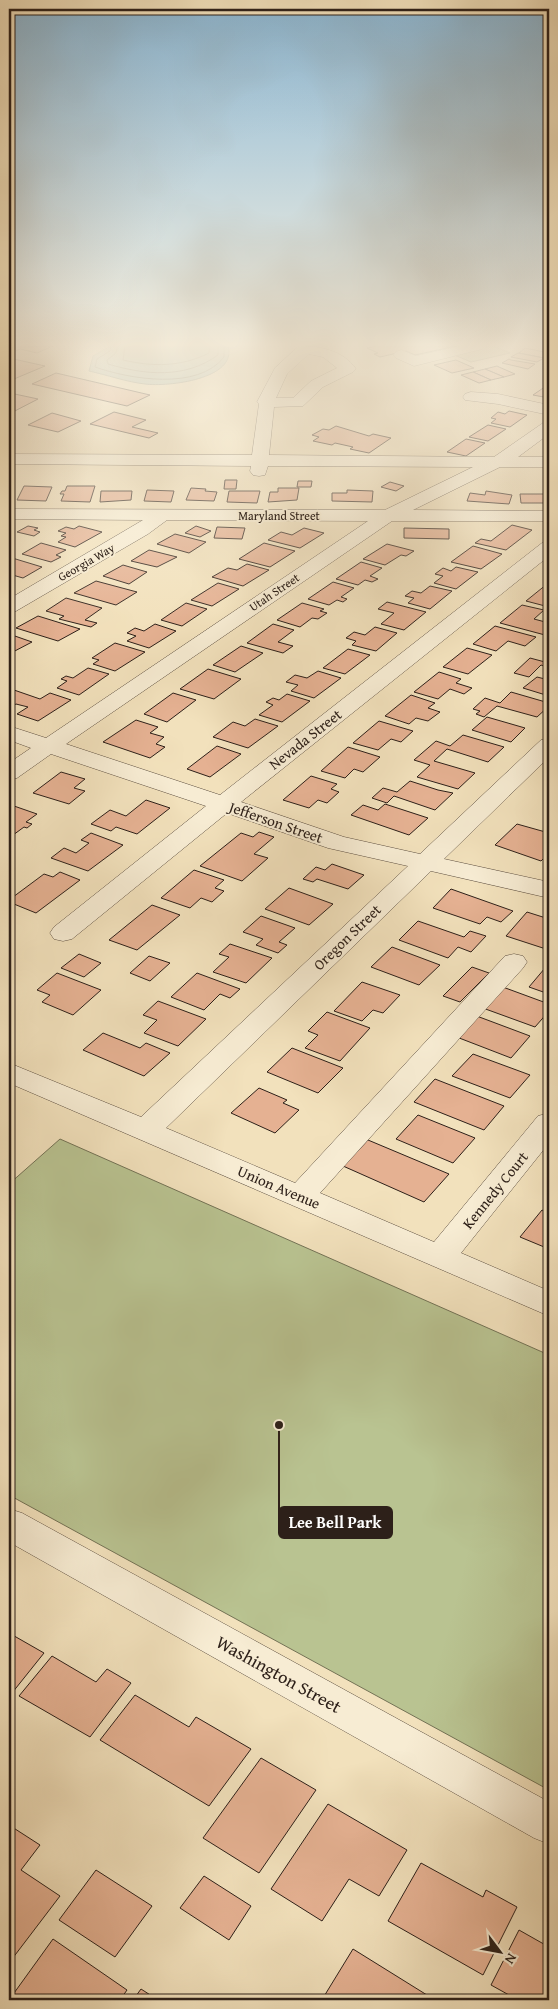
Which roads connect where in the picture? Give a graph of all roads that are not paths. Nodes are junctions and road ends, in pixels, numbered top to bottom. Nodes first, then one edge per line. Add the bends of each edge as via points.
1 (261, 440) edge
2 (531, 440) edge
3 (9, 459) edge
4 (496, 462) junction
5 (549, 462) edge
6 (104, 465) junction
7 (259, 466) junction
8 (9, 470) edge
9 (473, 472) junction
10 (549, 473) edge
11 (9, 514) edge
12 (162, 515) junction
13 (387, 516) junction
14 (549, 516) edge
15 (549, 547) edge
16 (9, 607) edge
17 (9, 733) edge
18 (48, 746) junction
19 (545, 753) edge
20 (9, 773) edge
21 (224, 804) junction
22 (426, 861) junction
23 (549, 890) edge
24 (63, 933) dead end
25 (514, 962) dead end
26 (9, 1072) edge
27 (549, 1123) edge
28 (146, 1130) junction
29 (300, 1196) junction
30 (440, 1257) junction
31 (549, 1304) edge
32 (9, 1524) edge
33 (549, 1824) edge

1 - 7 street
2 - 4 street, Utah Street
3 - 6 street
4 - 5 street
4 - 7 street
4 - 9 street, Utah Street
6 - 7 street
6 - 8 street
7 - 9 street
9 - 10 street
9 - 13 street, Utah Street
11 - 12 street, Maryland Street
12 - 13 street, Maryland Street
12 - 16 street, Georgia Way
13 - 14 street, Maryland Street
13 - 18 street, Utah Street
15 - 21 street, Nevada Street
17 - 18 street, Jefferson Street
18 - 20 street, Utah Street
18 - 21 street, Jefferson Street
19 - 22 street, Oregon Street
21 - 22 street, Jefferson Street via 337,843
21 - 24 street, Nevada Street
22 - 23 street, Jefferson Street
22 - 28 street, Oregon Street
25 - 29 street
26 - 28 street, Union Avenue
27 - 30 street, Kennedy Court
28 - 29 street, Union Avenue
29 - 30 street, Union Avenue
30 - 31 street, Union Avenue
32 - 33 street, Washington Street

